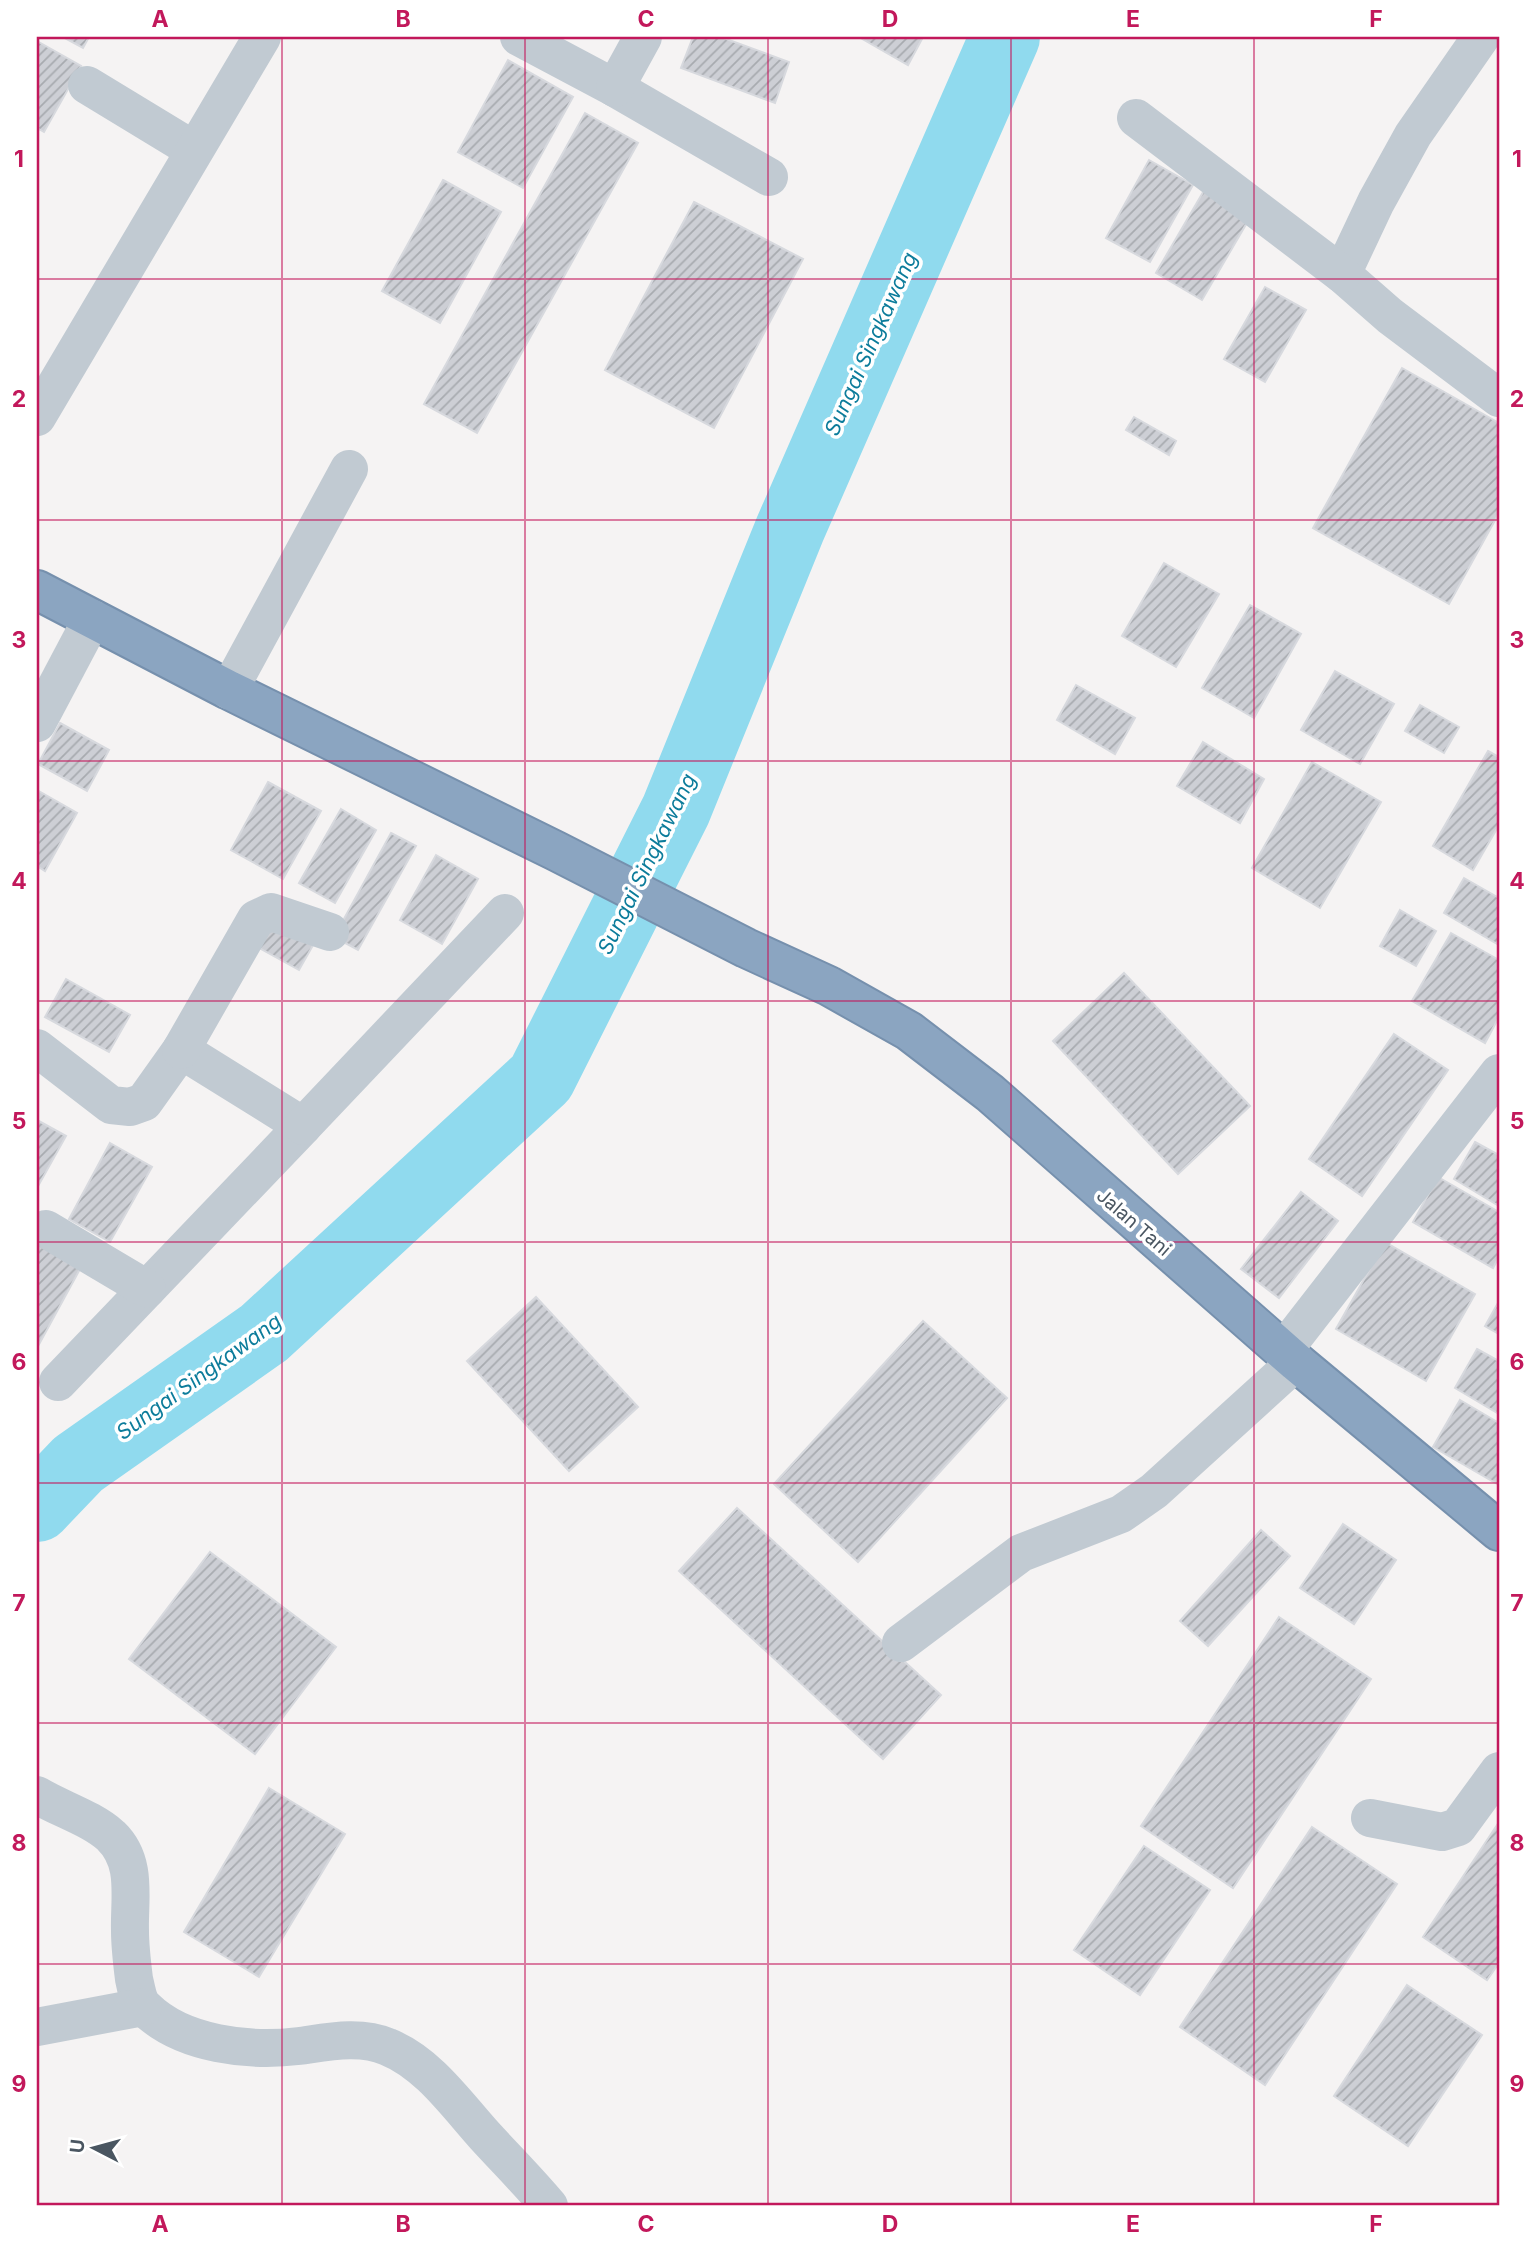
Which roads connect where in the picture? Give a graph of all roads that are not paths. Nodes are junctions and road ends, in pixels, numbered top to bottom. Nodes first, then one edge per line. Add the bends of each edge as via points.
1 (262, 37) edge
2 (519, 37) edge
3 (643, 37) edge
4 (1481, 37) edge
5 (87, 85) dead end
6 (615, 88) junction
7 (1136, 118) dead end
8 (194, 150) junction
9 (769, 177) dead end
10 (1342, 274) junction
11 (1499, 398) edge
12 (37, 417) edge
13 (349, 469) dead end
14 (37, 590) edge
15 (92, 619) junction
16 (229, 691) junction
17 (37, 723) edge
18 (505, 913) dead end
19 (330, 932) dead end
20 (37, 1048) edge
21 (181, 1050) junction
22 (1499, 1073) edge
23 (303, 1126) junction
24 (46, 1229) dead end
25 (147, 1289) junction
26 (1290, 1357) junction
27 (58, 1382) dead end
28 (1499, 1531) edge
29 (901, 1643) dead end
30 (1499, 1770) edge
31 (37, 1796) edge
32 (1370, 1818) dead end
33 (143, 2007) junction
34 (37, 2027) edge
35 (549, 2206) edge

1 - 8 street
2 - 6 street
3 - 6 street
4 - 10 street via 1413,135
5 - 8 street
6 - 9 street
7 - 10 street
8 - 12 street
10 - 11 street
13 - 16 street
14 - 15 highway, Jalan Tani
15 - 16 highway, Jalan Tani
15 - 17 street
16 - 26 highway, Jalan Tani via 829,986 909,1031 990,1093
18 - 23 street
19 - 21 street via 271,912 256,919
20 - 21 street via 111,1105 130,1107 144,1102
21 - 23 street
22 - 26 street
23 - 25 street
24 - 25 street
25 - 27 street
26 - 28 highway, Jalan Tani
26 - 29 street via 1154,1491 1121,1514 1021,1553
30 - 32 street via 1458,1827 1442,1832
31 - 33 street via 95,1825 122,1850 131,1883 135,1986
33 - 34 street
33 - 35 street via 184,2032 216,2044 283,2046 363,2040 388,2046 430,2076

